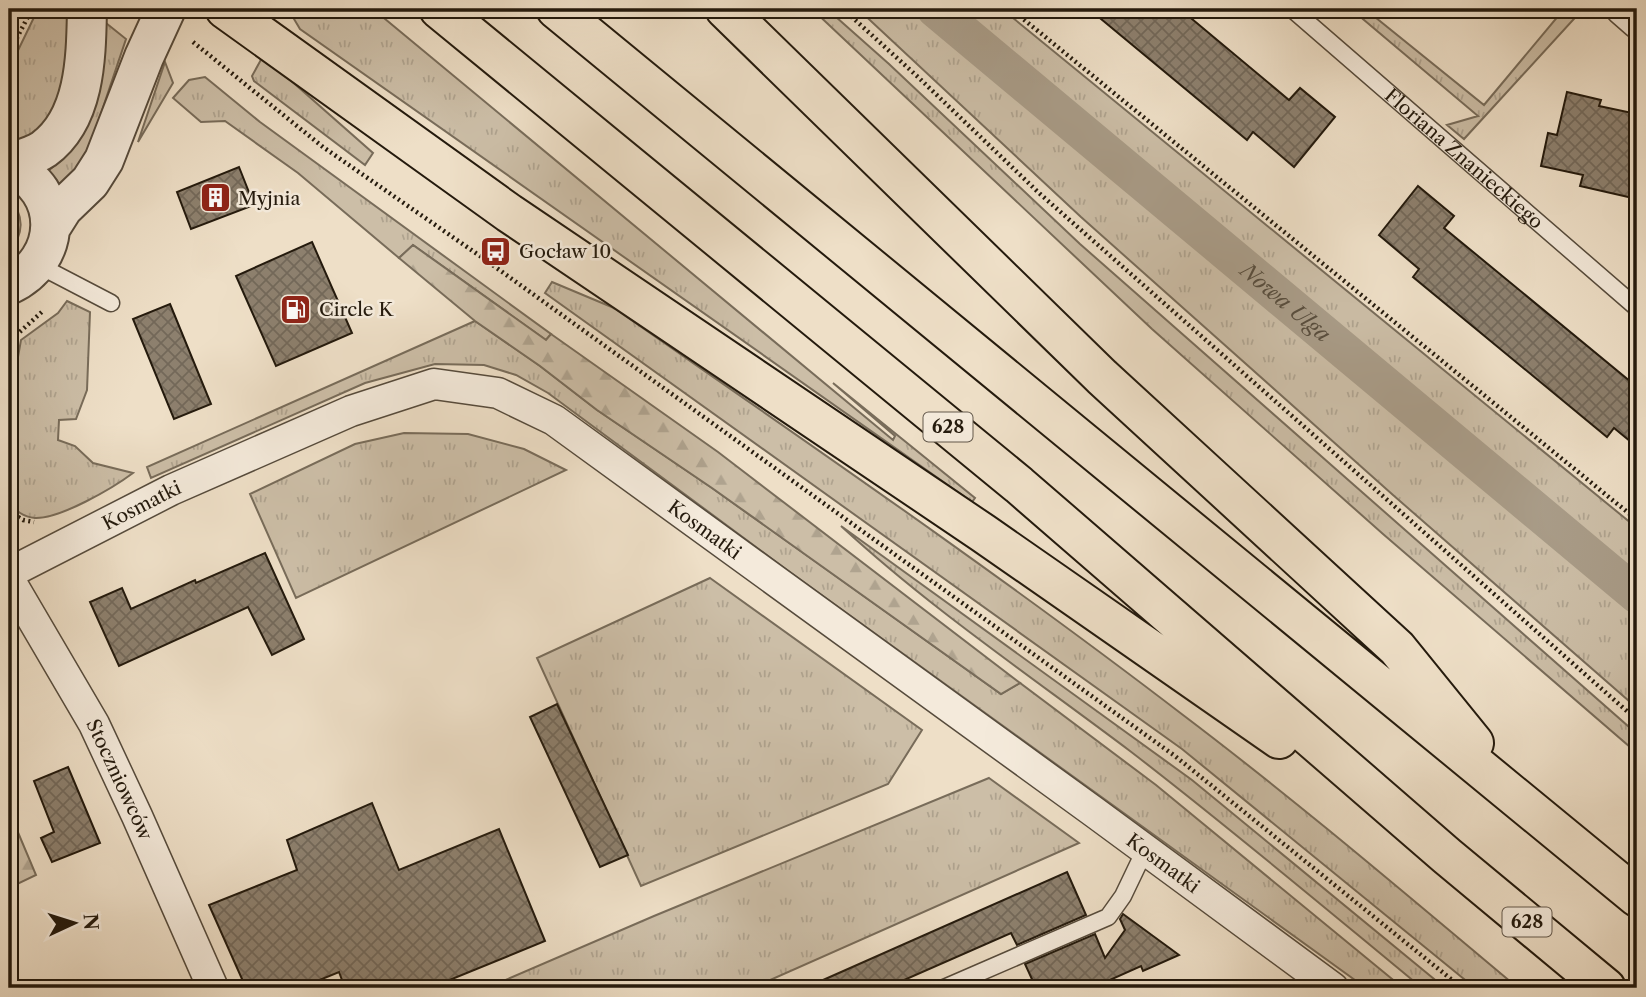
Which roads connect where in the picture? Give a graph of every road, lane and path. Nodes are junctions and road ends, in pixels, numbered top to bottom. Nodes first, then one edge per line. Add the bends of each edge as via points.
1 (32, 9) edge
2 (87, 9) edge
3 (166, 9) edge
4 (225, 9) edge
5 (439, 9) edge
6 (556, 9) edge
7 (725, 9) edge
8 (843, 9) edge
9 (1011, 9) edge
10 (1292, 9) edge
11 (1621, 9) edge
12 (1637, 23) edge
13 (9, 53) edge
14 (239, 79) dead end
15 (9, 164) edge
16 (51, 227) junction
17 (23, 275) edge
18 (111, 303) dead end
19 (46, 308) dead end
20 (1637, 308) edge
21 (9, 351) edge
22 (1637, 520) edge
23 (9, 573) edge
24 (9, 579) edge
25 (1637, 720) edge
26 (1526, 807) junction
27 (1145, 850) junction
28 (1447, 856) junction
29 (1637, 897) edge
30 (213, 988) edge
31 (944, 988) edge
32 (1333, 988) edge
33 (1462, 988) edge
34 (1606, 988) edge

1 - 13 path
2 - 15 street via 82,80 65,125 41,150
3 - 16 street via 104,160
4 - 28 main road via 509,214 983,533
5 - 28 main road, 628 via 1019,485
6 - 26 main road
7 - 26 main road via 1101,376 1397,648
8 - 25 path via 1049,202
9 - 22 path
10 - 20 lane, Floriana Znanieckiego
11 - 12 street
14 - 33 path via 323,147 1175,756
15 - 16 street via 41,192
16 - 17 street via 47,247
17 - 18 lane
19 - 21 path via 12,340
23 - 27 street, Kosmatki via 171,490 351,411 434,384 498,393 554,420
24 - 30 street, Stoczniowców via 93,724
26 - 29 main road
27 - 31 lane via 1108,917
27 - 32 street, Kosmatki
28 - 34 main road, 628

